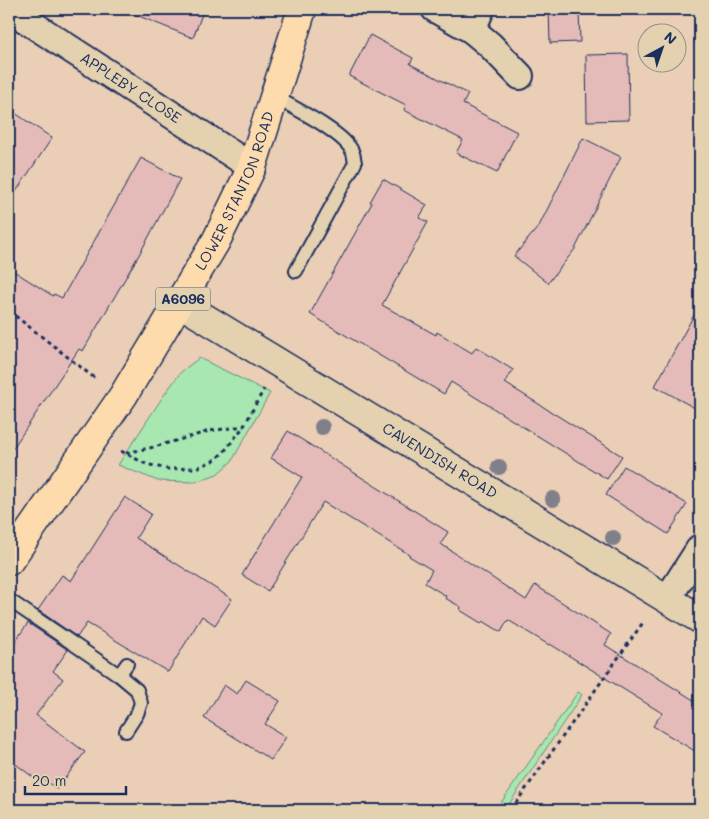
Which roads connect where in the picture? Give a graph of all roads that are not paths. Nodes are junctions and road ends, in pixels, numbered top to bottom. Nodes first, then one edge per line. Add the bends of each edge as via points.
1 (9, 9) edge
2 (302, 9) edge
3 (435, 9) edge
4 (476, 19) edge
5 (520, 76) dead end
6 (275, 97) junction
7 (252, 167) junction
8 (296, 271) dead end
9 (180, 303) junction
10 (700, 548) edge
11 (9, 561) edge
12 (668, 598) junction
13 (9, 600) edge
14 (700, 619) edge
15 (127, 664) dead end
16 (119, 676) junction
17 (126, 731) dead end

1 - 7 street, APPLEBY CLOSE
2 - 6 main road, LOWER STANTON ROAD / A6096
3 - 4 street
4 - 5 street via 490,45
6 - 7 main road, LOWER STANTON ROAD / A6096
6 - 8 lane via 345,141 353,151 355,163
7 - 9 main road, LOWER STANTON ROAD / A6096 via 216,241
9 - 11 main road, LOWER STANTON ROAD / A6096 via 123,396
9 - 12 street, CAVENDISH ROAD
10 - 12 street
12 - 14 street, CAVENDISH ROAD
13 - 16 lane
15 - 16 lane
16 - 17 lane via 137,690 141,703

